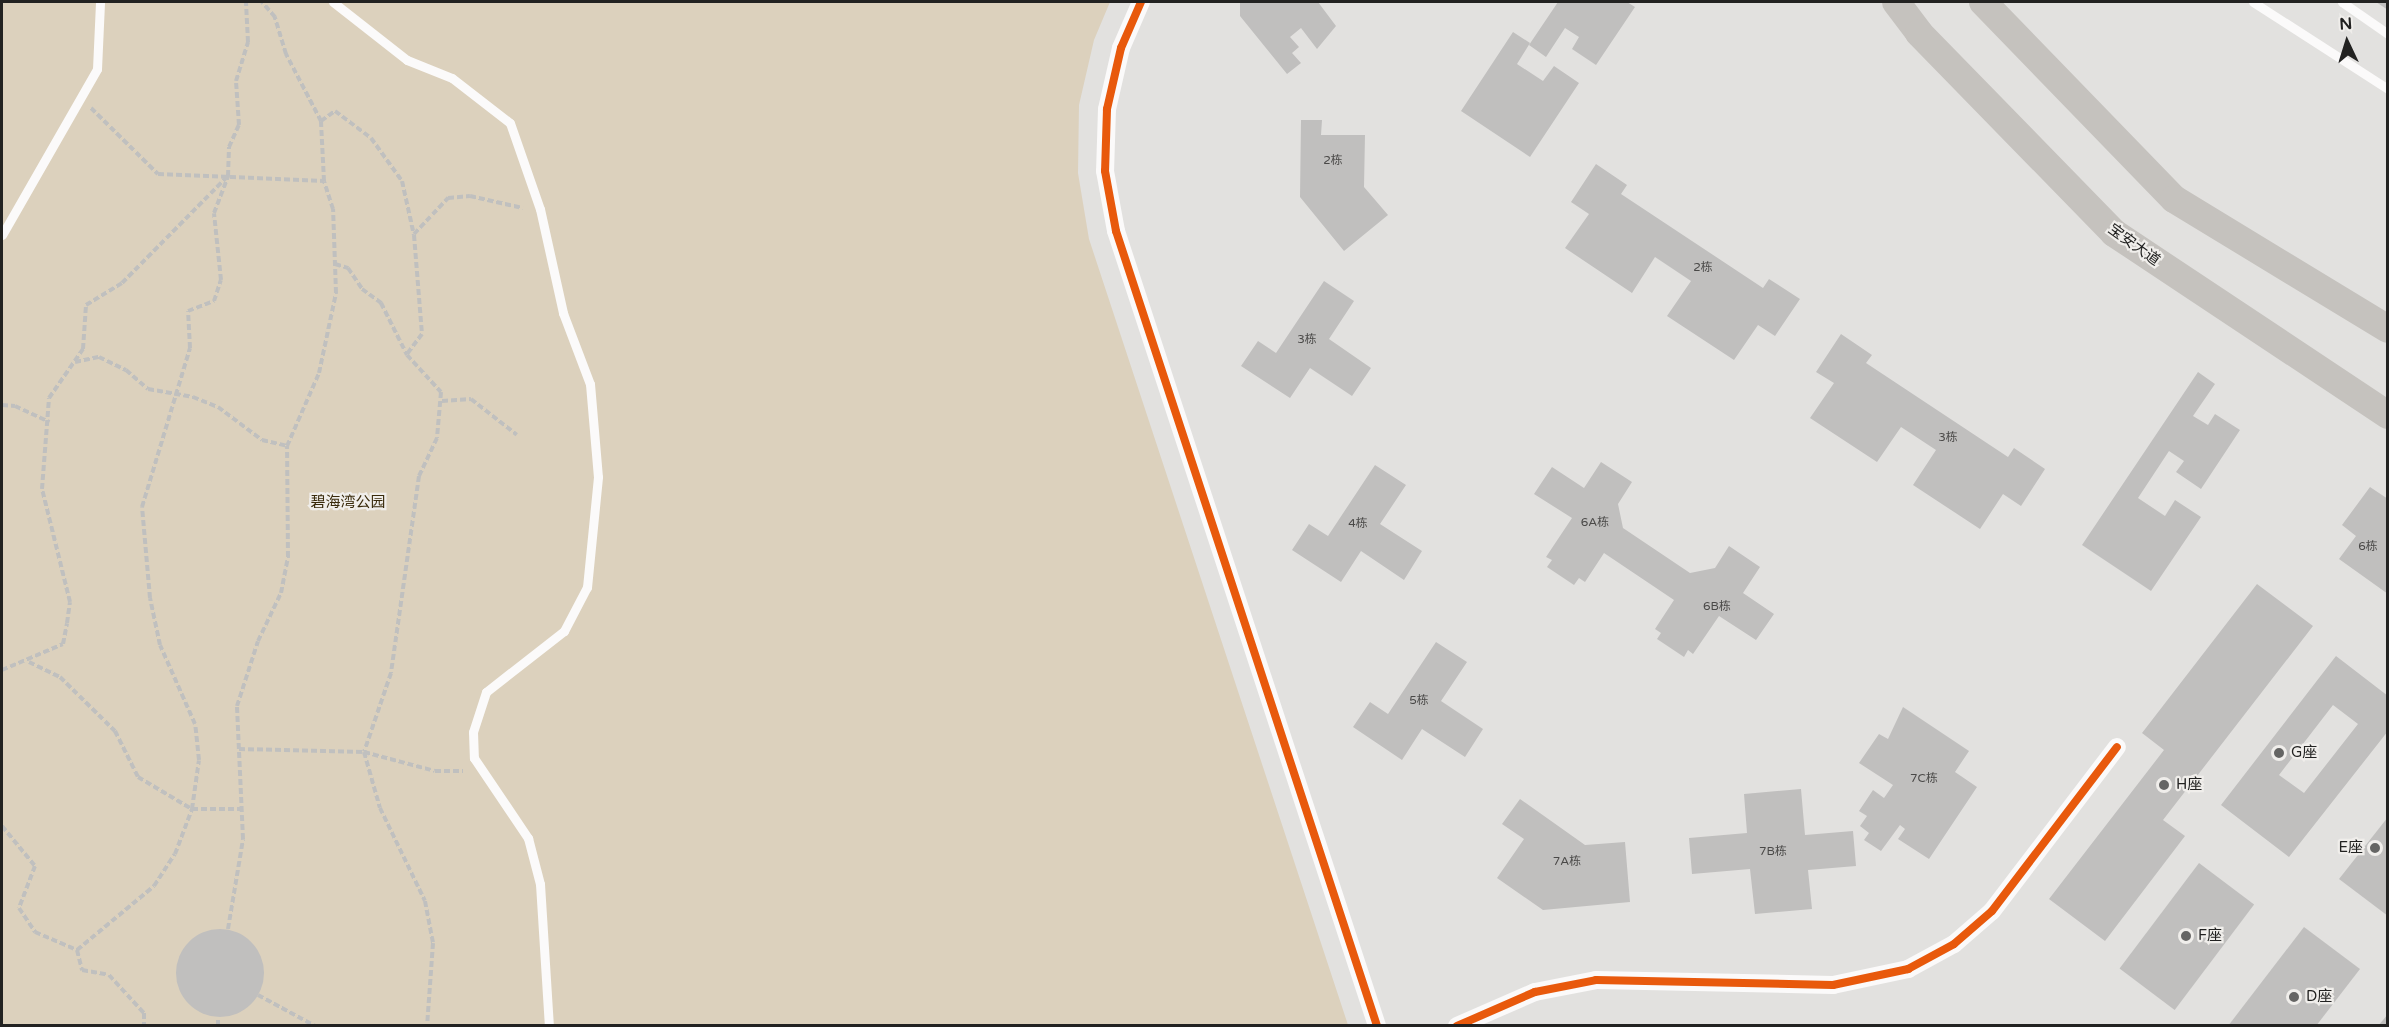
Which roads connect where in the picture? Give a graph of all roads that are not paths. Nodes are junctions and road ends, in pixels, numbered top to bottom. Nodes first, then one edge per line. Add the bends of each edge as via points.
1 (100, 2) edge
2 (333, 2) edge
3 (1141, 2) edge
4 (1896, 2) edge
5 (1983, 2) edge
6 (2253, 2) edge
7 (2342, 2) edge
8 (2388, 34) edge
9 (2388, 89) edge
10 (2, 235) edge
11 (2388, 329) edge
12 (2388, 415) edge
13 (2117, 747) dead end
14 (549, 1026) edge
15 (1377, 1026) edge
16 (1457, 1026) edge

1 - 10 lane via 97,69
2 - 14 lane via 407,60 452,78 510,123 540,209 563,313 590,384 598,477 595,542 587,587 564,631 486,692 473,732 481,769 528,838 540,884
3 - 15 street via 1121,48 1107,109 1105,171 1116,231
4 - 12 main road, 宝安大道 via 1919,33 2114,233
5 - 11 main road via 2174,199
6 - 9 lane
7 - 8 lane
13 - 16 street via 1992,910 1954,944 1908,969 1833,986 1596,980 1535,992

